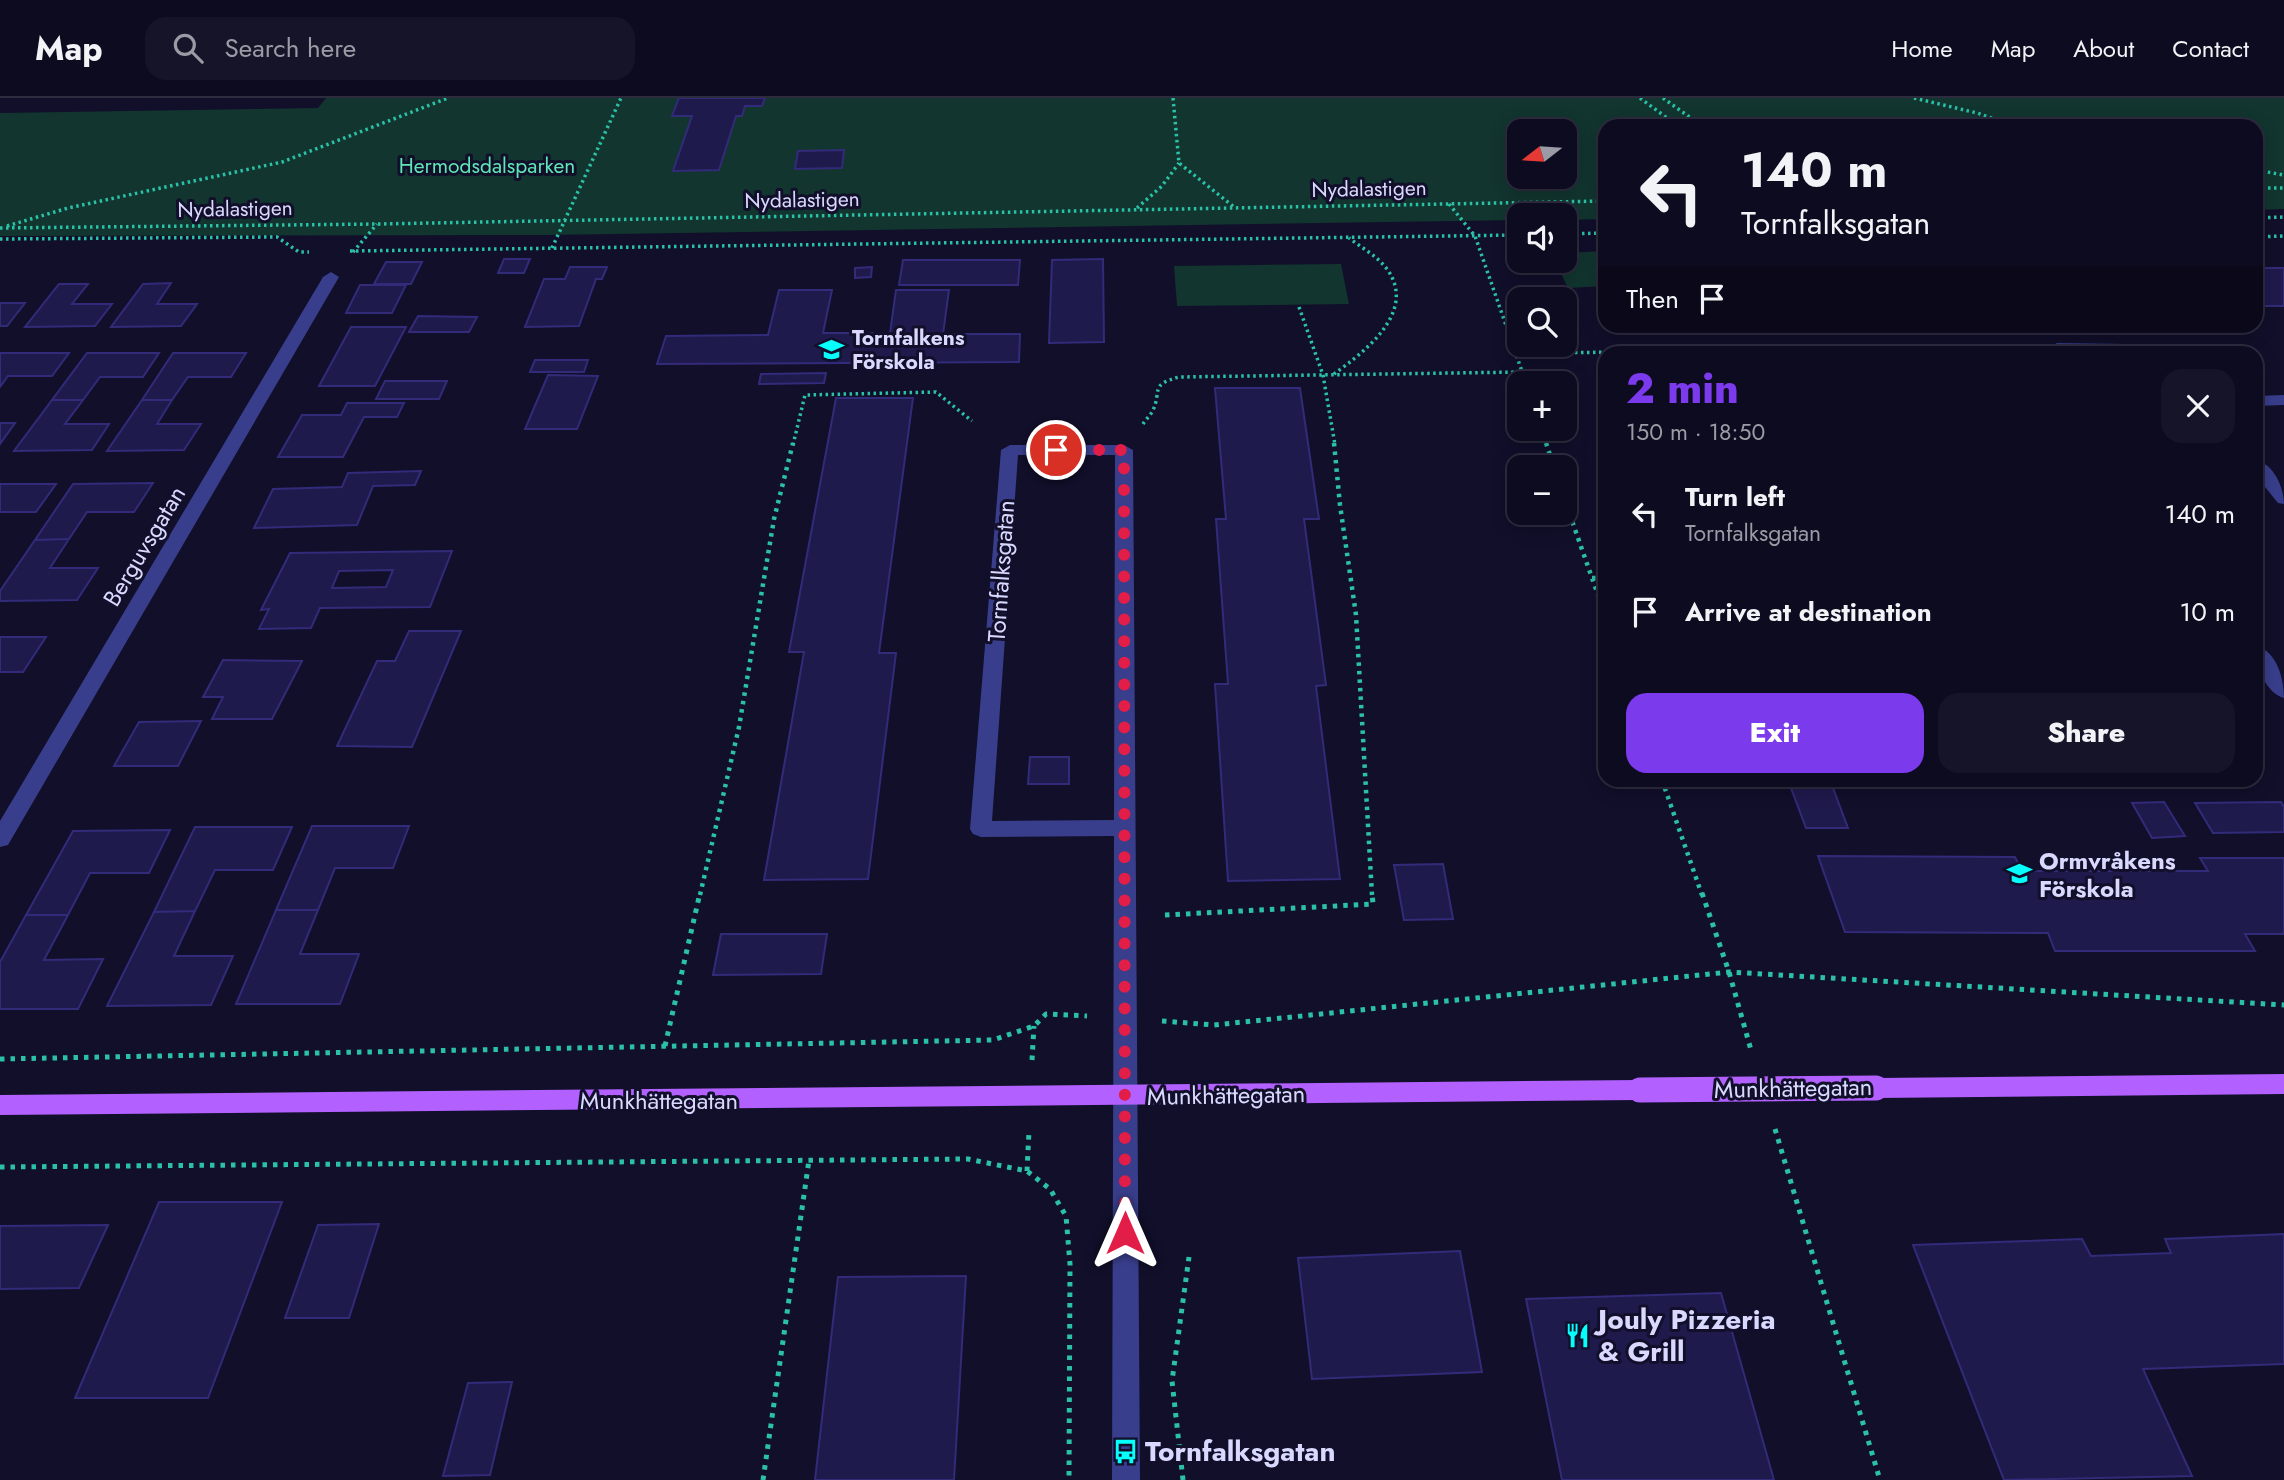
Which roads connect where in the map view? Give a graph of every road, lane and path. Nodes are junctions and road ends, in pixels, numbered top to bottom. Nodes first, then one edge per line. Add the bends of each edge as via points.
1 (448, 98) edge
2 (621, 98) edge
3 (1173, 98) edge
4 (1640, 98) edge
5 (1663, 98) edge
6 (1914, 98) edge
7 (1668, 119) edge
8 (1692, 119) edge
9 (1995, 119) edge
10 (1179, 163) junction
11 (2263, 171) edge
12 (2284, 175) edge
13 (2263, 188) edge
14 (2284, 188) edge
15 (1598, 201) edge
16 (1448, 203) junction
17 (1235, 208) junction
18 (1136, 209) junction
19 (2263, 218) edge
20 (2284, 218) edge
21 (566, 220) junction
22 (1, 228) edge
23 (1598, 233) edge
24 (1577, 234) edge
25 (1507, 235) edge
26 (1475, 236) junction
27 (2284, 236) edge
28 (1348, 237) junction
29 (2263, 237) edge
30 (0, 239) edge
31 (552, 248) junction
32 (341, 251) dead end
33 (313, 252) dead end
34 (331, 277) dead end
35 (1299, 307) dead end
36 (1507, 330) edge
37 (1577, 353) edge
38 (1598, 353) edge
39 (1507, 372) edge
40 (1334, 374) junction
41 (1323, 375) junction
42 (2284, 400) edge
43 (2263, 401) edge
44 (972, 421) dead end
45 (1124, 450) junction
46 (2263, 474) edge
47 (2284, 499) edge
48 (1573, 525) edge
49 (1592, 578) junction
50 (1598, 578) edge
51 (1598, 595) edge
52 (2263, 662) edge
53 (2284, 691) edge
54 (1125, 828) junction
55 (0, 839) edge
56 (1160, 915) dead end
57 (665, 1046) dead end
58 (2284, 1084) edge
59 (1124, 1096) junction
60 (0, 1105) edge
61 (809, 1160) junction
62 (0, 1167) edge
63 (1189, 1257) dead end
64 (763, 1480) edge
65 (1069, 1480) edge
66 (1126, 1480) edge
67 (1183, 1480) edge

1 - 22 path via 302,157 58,210
2 - 21 path
3 - 10 path
4 - 7 path
5 - 8 path
6 - 9 path
10 - 17 path
10 - 18 path
11 - 12 path
13 - 14 path
15 - 16 path, Nydalastigen
16 - 17 path, Nydalastigen
16 - 26 path
17 - 18 path, Nydalastigen
18 - 21 path, Nydalastigen
19 - 20 path
21 - 22 path, Nydalastigen
21 - 31 path
23 - 24 path
25 - 26 path
26 - 28 path
26 - 36 path
27 - 29 path
28 - 31 path
28 - 40 path via 1379,261 1392,278 1395,300 1388,324 1376,341
30 - 33 path via 277,237 299,252
31 - 32 path
34 - 55 street, Berguvsgatan
35 - 41 path
37 - 38 path
39 - 40 path
40 - 41 path
41 - 45 path via 1167,380 1154,394 1156,407
41 - 56 path via 1356,615 1373,904
42 - 43 street
44 - 57 path via 936,392 805,395 774,519 739,727
45 - 54 street
45 - 54 street, Tornfalksgatan via 1010,450 981,829
46 - 47 street
48 - 49 path
49 - 50 path
49 - 51 path
52 - 53 street
54 - 59 street
58 - 59 main road, Munkhättegatan, bridge
59 - 60 main road, Munkhättegatan
59 - 66 street
61 - 62 path
61 - 64 path
61 - 65 path via 968,1159 1027,1171 1049,1189 1066,1216 1070,1264
63 - 67 path via 1172,1381

